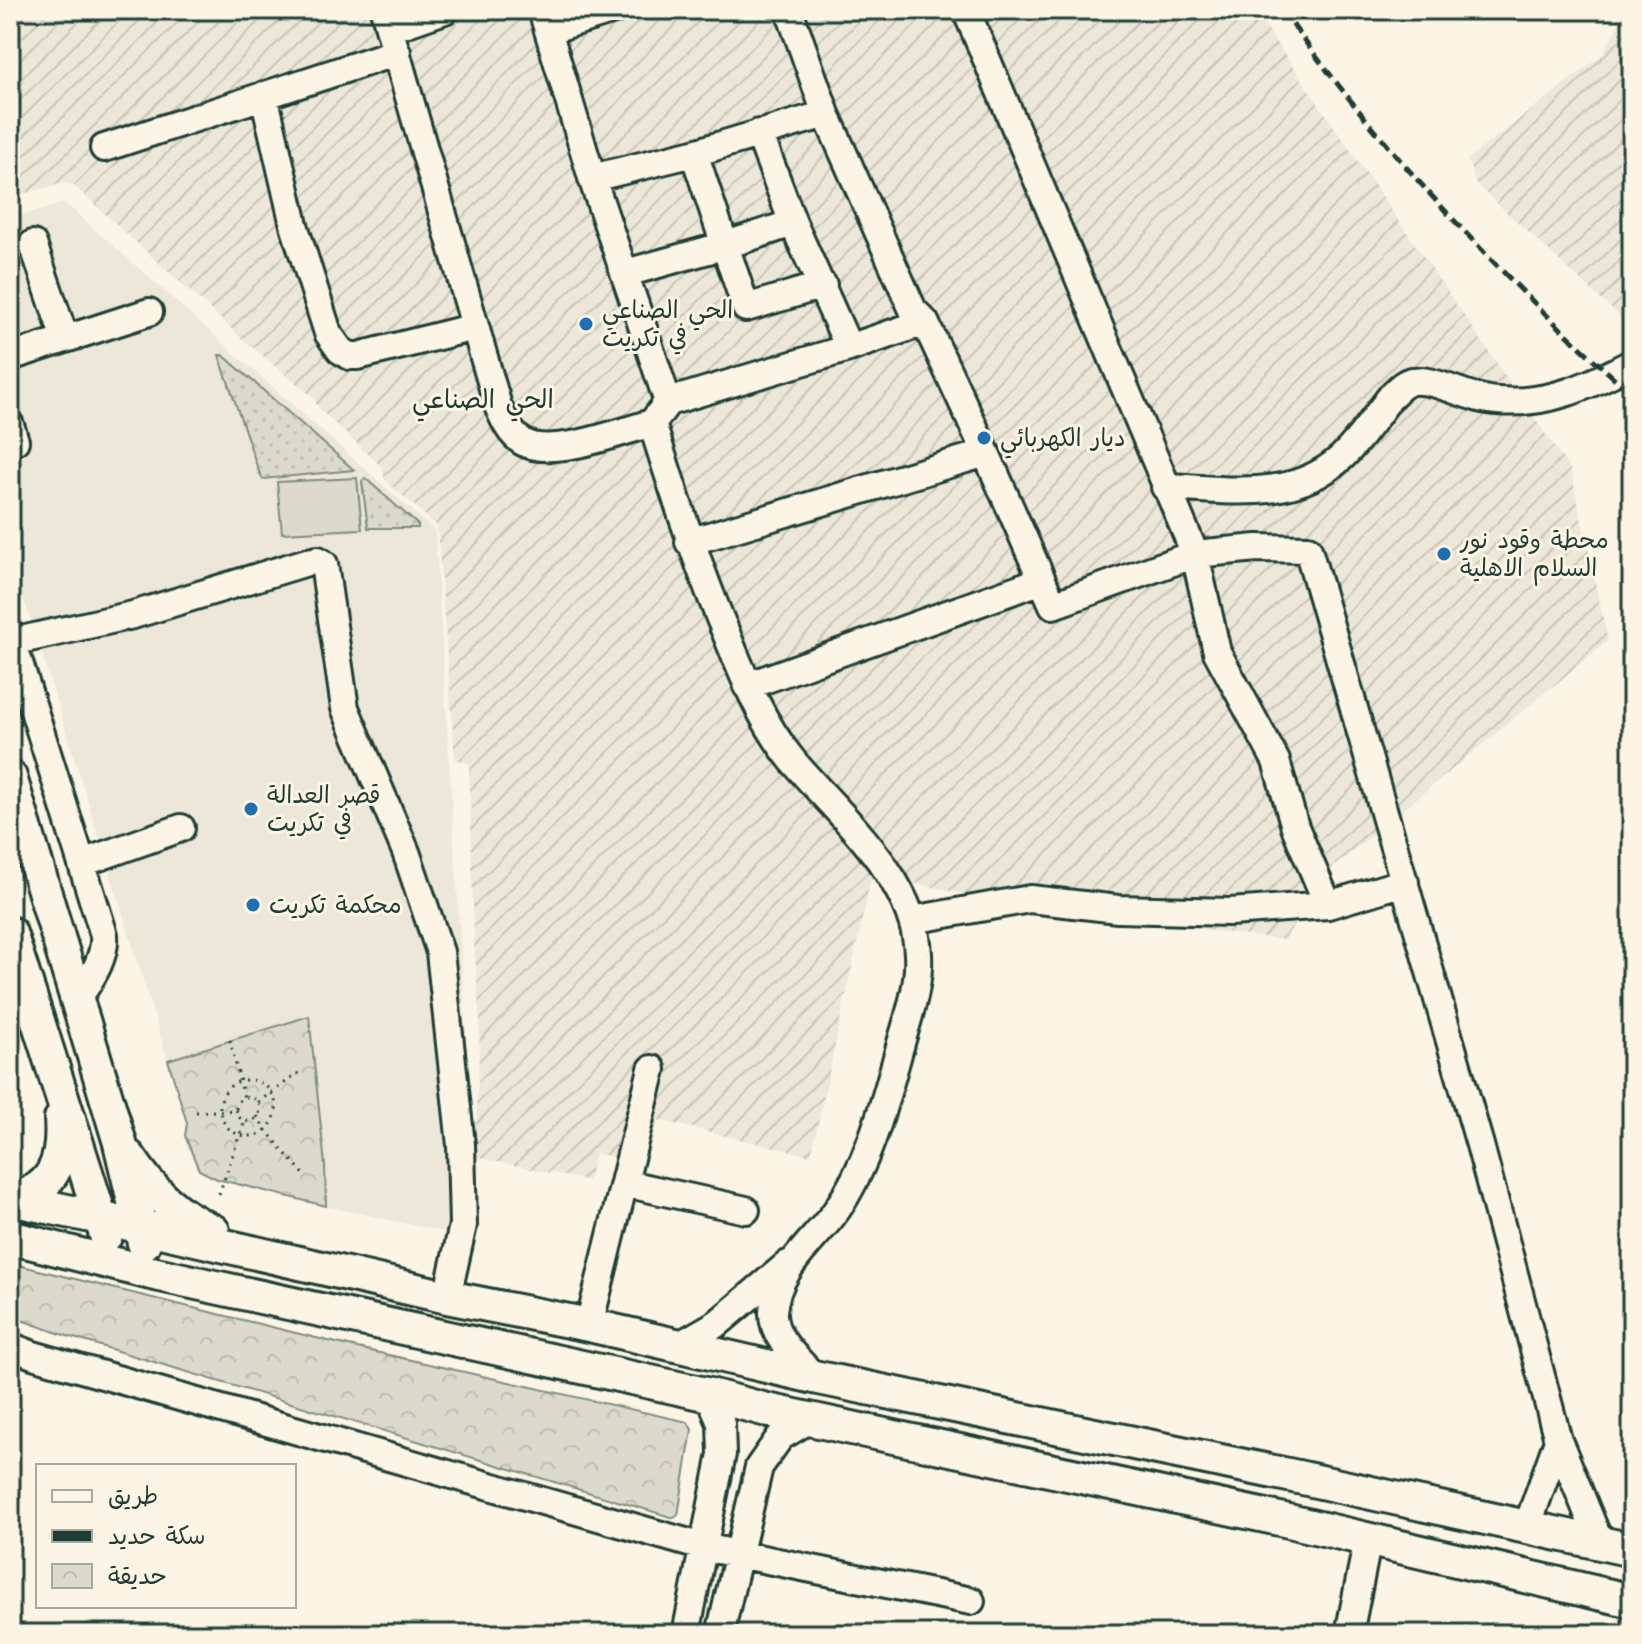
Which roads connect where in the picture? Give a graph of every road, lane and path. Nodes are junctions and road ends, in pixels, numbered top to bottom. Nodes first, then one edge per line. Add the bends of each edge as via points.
1 (445, 10) edge
2 (614, 10) edge
3 (789, 10) edge
4 (966, 10) edge
5 (545, 20) edge
6 (390, 30) edge
7 (264, 95) junction
8 (826, 114) junction
9 (759, 133) junction
10 (104, 148) dead end
11 (694, 153) junction
12 (592, 178) junction
13 (793, 223) junction
14 (33, 244) dead end
15 (726, 245) junction
16 (626, 273) junction
17 (823, 285) junction
18 (149, 312) dead end
19 (925, 322) junction
20 (475, 327) junction
21 (65, 339) junction
22 (849, 348) junction
23 (10, 357) edge
24 (1632, 363) edge
25 (660, 412) junction
26 (10, 425) edge
27 (10, 442) edge
28 (986, 453) junction
29 (1165, 487) junction
30 (689, 542) junction
31 (1195, 554) junction
32 (1042, 580) junction
33 (11, 638) edge
34 (747, 686) junction
35 (10, 777) edge
36 (181, 828) dead end
37 (82, 863) junction
38 (1405, 882) junction
39 (1328, 905) junction
40 (912, 920) junction
41 (10, 933) edge
42 (17, 976) edge
43 (77, 1000) junction
44 (230, 1040) dead end
45 (652, 1069) dead end
46 (303, 1070) dead end
47 (242, 1081) junction
48 (59, 1092) junction
49 (270, 1092) junction
50 (244, 1098) junction
51 (258, 1102) junction
52 (237, 1110) junction
53 (220, 1111) junction
54 (196, 1112) dead end
55 (257, 1116) junction
56 (245, 1120) junction
57 (265, 1129) junction
58 (240, 1134) junction
59 (120, 1143) junction
60 (307, 1178) dead end
61 (624, 1183) junction
62 (219, 1194) dead end
63 (10, 1199) edge
64 (746, 1210) dead end
65 (101, 1217) junction
66 (139, 1226) junction
67 (10, 1237) edge
68 (267, 1255) junction
69 (794, 1259) junction
70 (114, 1262) junction
71 (151, 1273) junction
72 (447, 1297) junction
73 (589, 1325) junction
74 (10, 1346) edge
75 (678, 1346) junction
76 (814, 1377) junction
77 (710, 1395) junction
78 (810, 1419) junction
79 (1558, 1440) junction
80 (1298, 1477) junction
81 (1289, 1521) junction
82 (1527, 1527) junction
83 (1368, 1539) junction
84 (1600, 1543) junction
85 (703, 1547) junction
86 (1632, 1550) edge
87 (736, 1555) junction
88 (971, 1601) dead end
89 (1632, 1601) edge
90 (686, 1634) edge
91 (720, 1634) edge
92 (1349, 1634) edge

1 - 6 street
2 - 5 street
3 - 8 street
4 - 29 street
5 - 12 street
6 - 7 street
6 - 20 street
7 - 10 street
7 - 20 street via 294,225 328,333 340,350 358,356
8 - 9 street
8 - 19 street via 913,310
9 - 11 street
9 - 13 street
11 - 12 street
11 - 15 street
12 - 16 street
13 - 15 street
13 - 17 street
14 - 21 street
15 - 16 street
15 - 17 street via 746,308
16 - 25 street
17 - 22 street
18 - 21 street
19 - 22 street
19 - 28 street
20 - 25 street via 505,424 520,440 552,447 595,439
21 - 23 street
22 - 25 street
24 - 29 street via 1540,401 1495,401 1412,381 1392,395 1340,458 1280,490
25 - 30 street
26 - 27 street via 15,441
28 - 30 street
28 - 32 street
29 - 31 street
30 - 34 street
31 - 32 street via 1053,605
31 - 38 street via 1308,549
31 - 39 street via 1217,652 1276,761 1295,827
32 - 34 street
33 - 37 street
33 - 72 street via 133,615 307,562 324,564 345,708 406,852 440,952 461,1145 462,1236
34 - 40 street via 777,740 889,870
35 - 43 main road
36 - 37 street
37 - 43 street via 105,946
38 - 39 street
38 - 79 street
39 - 40 street via 1230,912 1118,909 1030,899
40 - 69 street via 918,955 914,995 872,1137 835,1211
41 - 42 main road
42 - 48 main road
43 - 59 main road
44 - 47 path
45 - 61 street
46 - 49 path
47 - 49 path via 255,1081
47 - 50 path
47 - 53 path via 224,1094
48 - 63 main road via 61,1146 56,1167 35,1192
48 - 65 main road
49 - 51 path
49 - 57 path via 275,1109
50 - 51 path
50 - 52 path
51 - 55 path
52 - 53 path
52 - 56 path
53 - 54 path
53 - 58 path via 227,1127
55 - 56 path
55 - 57 path
56 - 58 path
57 - 58 path
57 - 60 path
58 - 62 path
59 - 66 main road
59 - 68 main road via 166,1204
61 - 64 street
61 - 73 street
63 - 65 main road
65 - 66 main road
65 - 70 main road
66 - 68 main road
66 - 71 main road
67 - 70 main road
68 - 72 main road
69 - 75 street via 718,1323
69 - 76 street via 775,1302 775,1325
70 - 71 main road
71 - 77 main road
72 - 73 main road
73 - 75 main road
74 - 85 street
75 - 76 main road
76 - 80 main road
77 - 78 main road
77 - 85 street via 721,1424 722,1454
78 - 81 main road
78 - 87 street via 780,1437 764,1456
79 - 82 street
79 - 84 street
80 - 81 main road
80 - 82 main road
81 - 83 main road
82 - 84 main road
83 - 89 main road
83 - 92 street
84 - 86 main road
85 - 87 street
85 - 90 street
87 - 88 street
87 - 91 street

